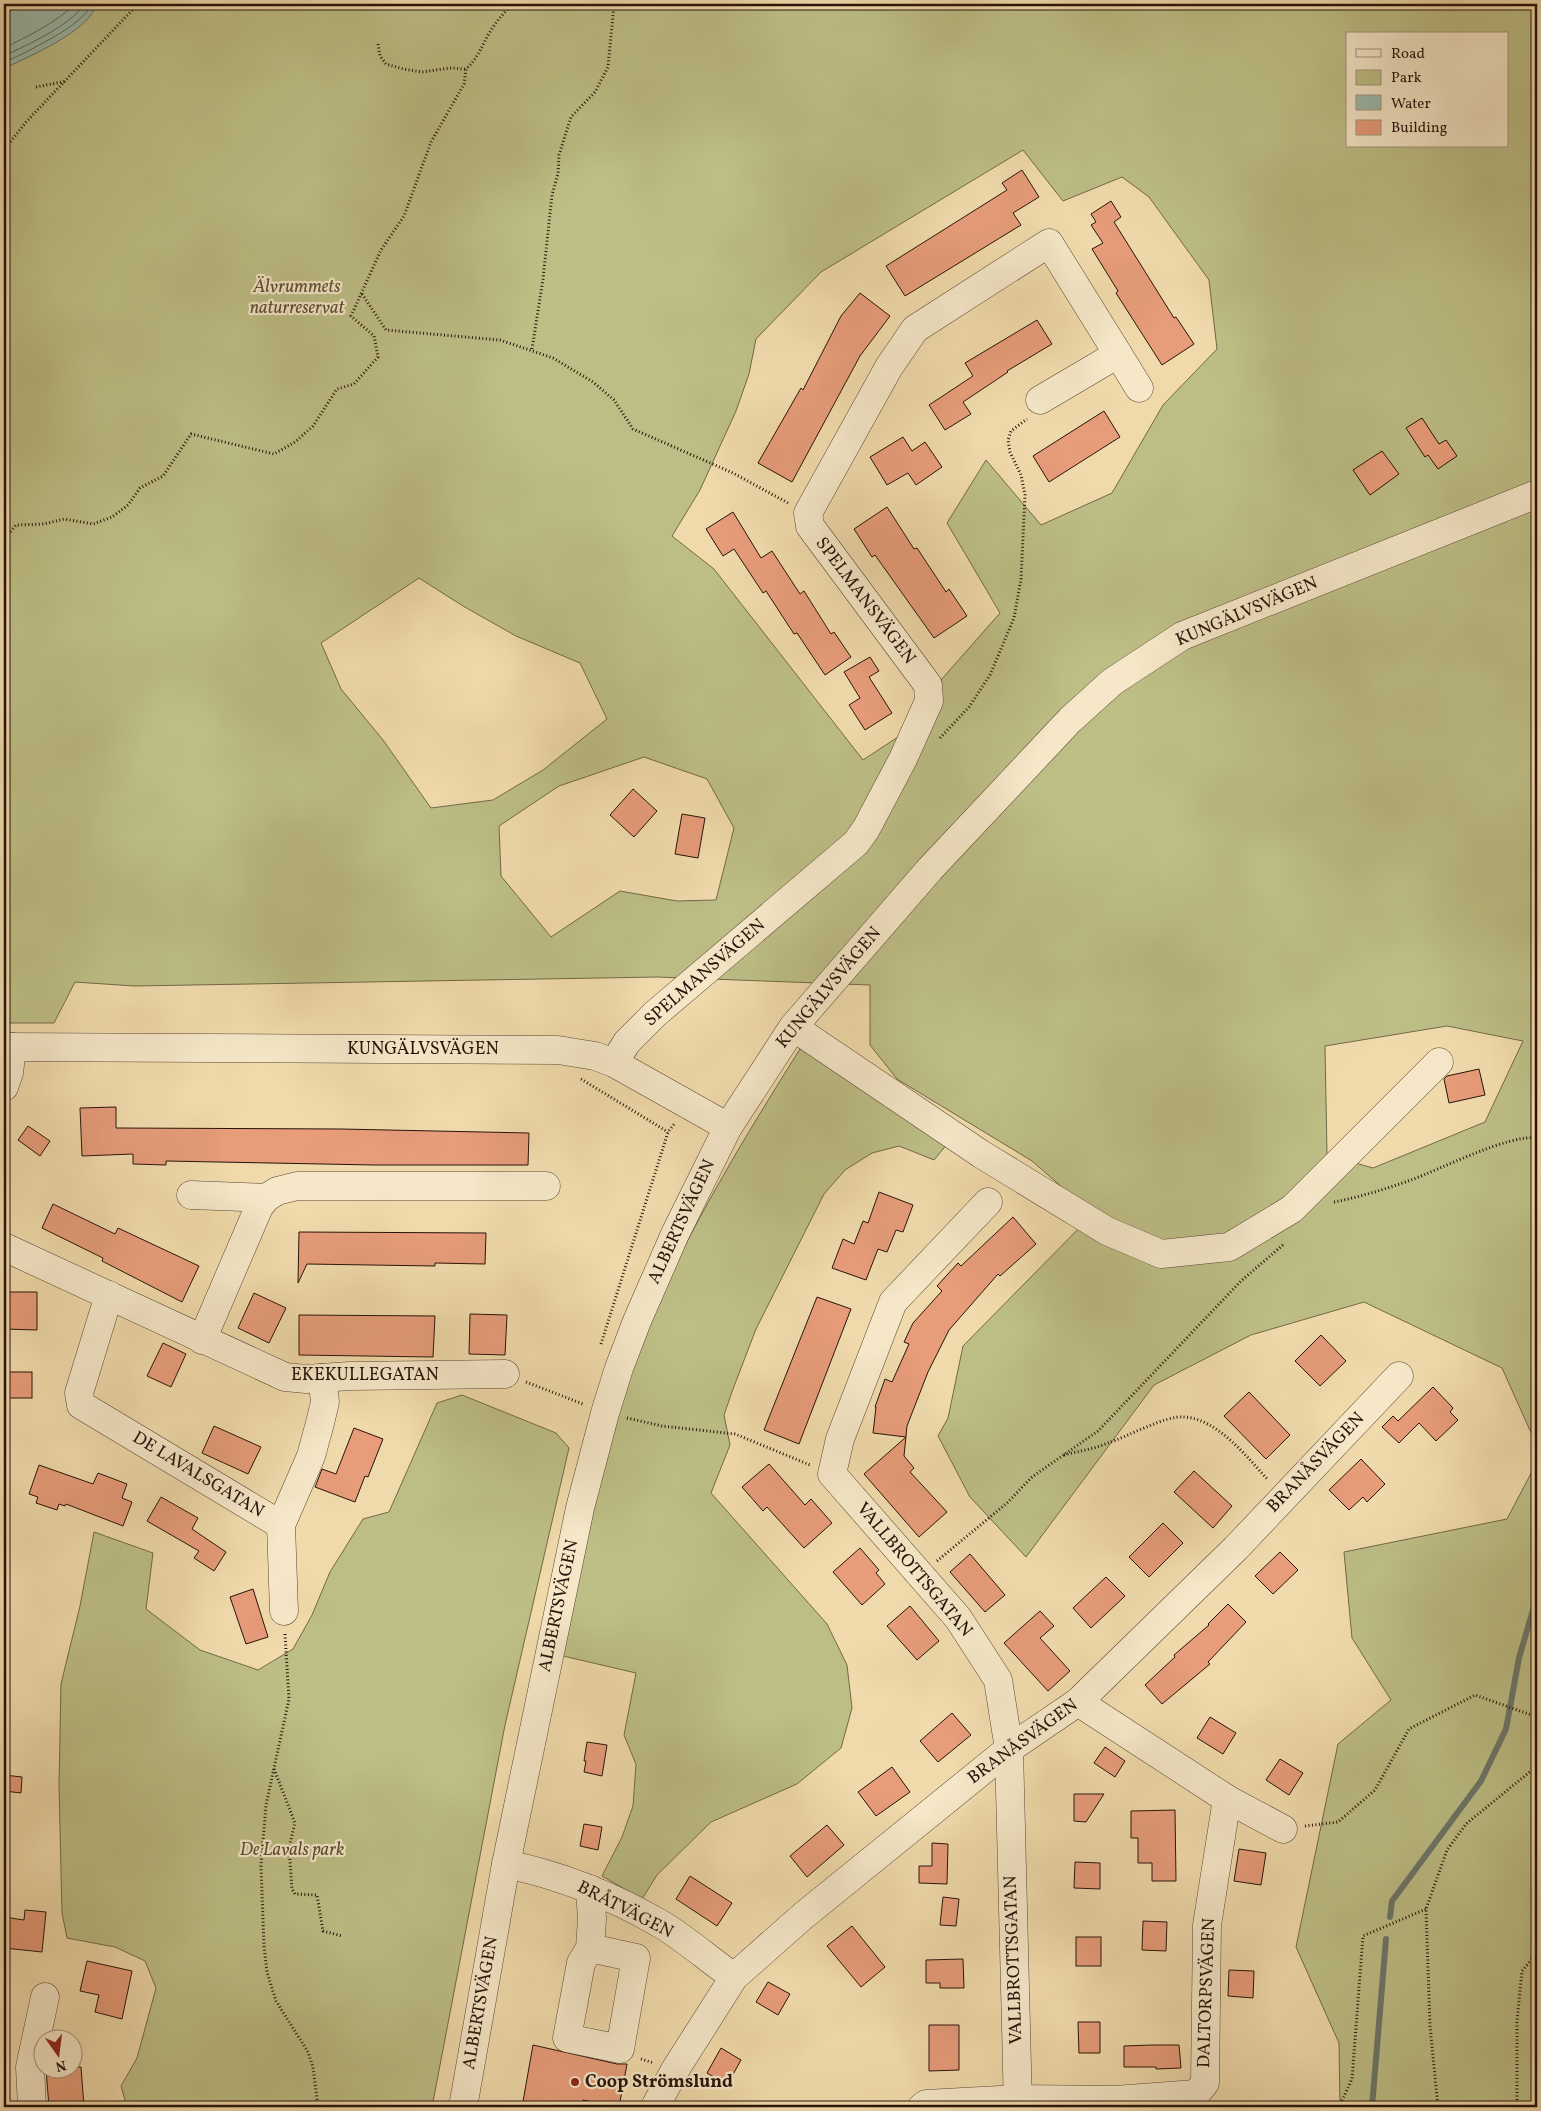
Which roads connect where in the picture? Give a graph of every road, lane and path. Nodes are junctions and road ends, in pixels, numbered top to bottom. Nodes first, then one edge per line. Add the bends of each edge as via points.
1 (138, 4) edge
2 (513, 4) edge
3 (614, 4) edge
4 (378, 44) dead end
5 (466, 69) junction
6 (68, 81) junction
7 (36, 87) dead end
8 (4, 150) edge
9 (362, 294) junction
10 (532, 349) junction
11 (1118, 354) junction
12 (1139, 388) dead end
13 (1040, 400) joint
14 (1537, 494) edge
15 (808, 514) junction
16 (4, 540) edge
17 (936, 740) dead end
18 (793, 1027) junction
19 (8, 1047) edge
20 (1439, 1062) dead end
21 (614, 1063) junction
22 (4, 1087) edge
23 (728, 1126) junction
24 (1537, 1138) edge
25 (546, 1186) dead end
26 (191, 1196) dead end
27 (266, 1198) junction
28 (988, 1202) dead end
29 (1329, 1205) dead end
30 (1286, 1242) dead end
31 (4, 1247) edge
32 (109, 1295) junction
33 (202, 1340) junction
34 (505, 1374) joint
35 (1399, 1376) dead end
36 (322, 1378) junction
37 (605, 1413) junction
38 (1061, 1456) junction
39 (832, 1474) junction
40 (1283, 1498) junction
41 (282, 1525) junction
42 (920, 1574) junction
43 (284, 1611) joint
44 (1078, 1702) junction
45 (1537, 1717) edge
46 (1009, 1749) junction
47 (1537, 1766) edge
48 (274, 1768) junction
49 (1227, 1799) junction
50 (1283, 1828) joint
51 (506, 1864) junction
52 (590, 1889) junction
53 (1426, 1909) junction
54 (342, 1936) dead end
55 (590, 1948) junction
56 (1537, 1953) edge
57 (734, 1977) junction
58 (45, 1997) dead end
59 (620, 2048) junction
60 (675, 2070) junction
61 (1018, 2103) edge
62 (1119, 2104) edge
63 (32, 2107) edge
64 (318, 2107) edge
65 (463, 2107) edge
66 (655, 2107) edge
67 (922, 2107) edge
68 (1338, 2107) edge
69 (1438, 2107) edge
70 (1517, 2107) edge

1 - 6 path
2 - 5 path via 502,14 476,60
3 - 10 path via 606,73 595,92 571,117 559,155
4 - 5 path via 380,56 386,64 403,69 422,72
5 - 9 path via 464,84 431,142 404,216 381,250
6 - 7 path
6 - 8 path via 26,122
9 - 10 path via 386,330 500,340
9 - 16 path via 351,316 374,336 378,357 354,384 338,389 312,426 295,442 274,454 191,434 163,476 140,488 112,517 93,524 64,519 16,525
10 - 15 path via 592,382 614,400 633,429 733,473
11 - 12 street
11 - 13 street
11 - 15 street via 1049,243 915,329 889,367
13 - 17 path via 1026,419 1011,431 1008,440 1025,495 1021,579 1014,618 990,675 969,707
14 - 18 street, KUNGÄLVSVÄGEN via 1182,636 1112,682 1070,720 930,869
15 - 21 street, SPELMANSVÄGEN via 810,526 928,685 929,701 903,759 856,843 656,1014 627,1042
18 - 20 street via 981,1154 1107,1231 1161,1254 1229,1247 1292,1210
18 - 23 street, KUNGÄLVSVÄGEN
19 - 21 street, KUNGÄLVSVÄGEN via 558,1050 595,1056
19 - 22 street via 9,1073
21 - 23 street, KUNGÄLVSVÄGEN
23 - 37 street, ALBERTSVÄGEN via 637,1321 618,1368
24 - 29 path via 1505,1142 1412,1179
25 - 27 street via 297,1186 277,1191
26 - 27 street
27 - 33 street via 259,1207
28 - 39 street via 893,1302 840,1439
30 - 38 path via 1241,1281 1098,1431
31 - 32 street, EKEKULLEGATAN
32 - 33 street, EKEKULLEGATAN
32 - 41 street, DE LAVALSGATAN via 79,1393 81,1405
33 - 36 street, EKEKULLEGATAN via 285,1378
34 - 36 street, EKEKULLEGATAN
34 - 37 path
35 - 40 street, BRANÅSVÄGEN
36 - 41 street, DE LAVALSGATAN via 324,1402 320,1423 311,1456
37 - 39 path via 662,1426 735,1434
37 - 51 street, ALBERTSVÄGEN via 580,1508
38 - 40 path via 1106,1444 1183,1416 1206,1423 1237,1445
38 - 42 path via 1032,1477 1007,1503
39 - 42 street, VALLBROTTSGATAN
40 - 44 street, BRANÅSVÄGEN
41 - 43 street
42 - 46 street, VALLBROTTSGATAN via 958,1618 998,1680
43 - 48 path via 289,1699
44 - 46 street, BRANÅSVÄGEN
44 - 49 street
45 - 50 path via 1475,1696 1409,1729 1375,1790 1338,1822
46 - 57 street, BRANÅSVÄGEN via 803,1916
46 - 61 street, VALLBROTTSGATAN
47 - 53 path via 1466,1824 1447,1850
48 - 54 path via 295,1823 289,1847 292,1889 295,1894 317,1895 323,1931
48 - 64 path via 266,1804 261,1866 266,1972 276,2002 308,2052
49 - 50 street
49 - 62 street, DALTORPSVÄGEN via 1207,1925 1205,2082 1196,2094
51 - 52 street, BRÅTVÄGEN
51 - 65 street, ALBERTSVÄGEN
52 - 55 street
52 - 57 street, BRÅTVÄGEN via 660,1924
53 - 68 path via 1363,1936 1352,2079
53 - 69 path via 1430,2026
55 - 59 street via 636,1958
55 - 59 street via 581,1963 567,2038
56 - 70 path via 1522,1971 1517,2021
57 - 60 street, BRANÅSVÄGEN
58 - 63 street via 30,2067
59 - 60 path
60 - 66 street, BRANÅSVÄGEN
61 - 62 street, DALTORPSVÄGEN
61 - 67 street, DALTORPSVÄGEN via 926,2104

